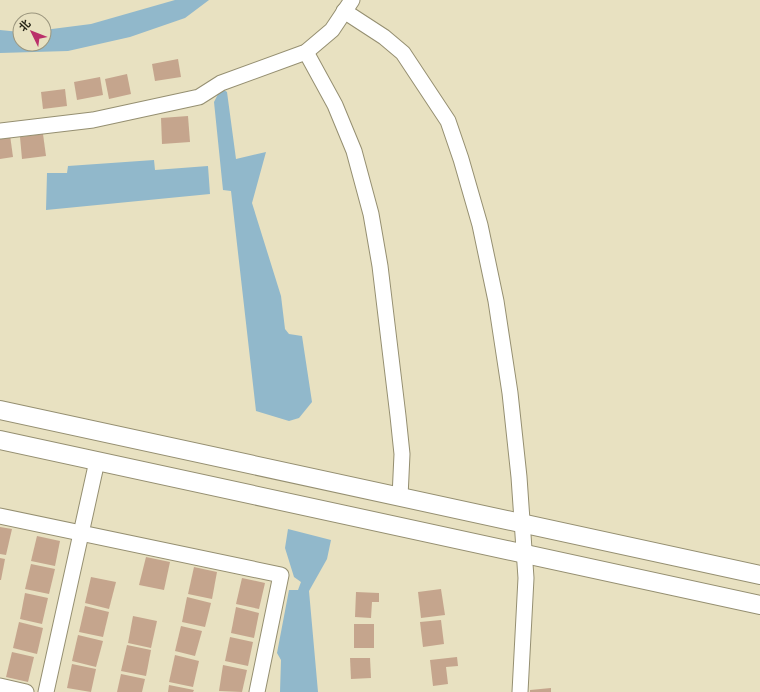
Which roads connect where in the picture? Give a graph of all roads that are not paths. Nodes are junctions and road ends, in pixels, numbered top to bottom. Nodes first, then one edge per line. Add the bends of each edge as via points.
1 (348, 5) edge
2 (306, 52) junction
3 (0, 131) edge
4 (0, 410) edge
5 (0, 440) edge
6 (97, 460) junction
7 (400, 497) junction
8 (0, 516) edge
9 (522, 523) junction
10 (81, 534) junction
11 (524, 554) junction
12 (760, 575) edge
13 (760, 605) edge
14 (0, 686) edge
15 (26, 692) edge
16 (46, 692) edge
17 (257, 692) edge
18 (520, 692) edge

1 - 2 street via 332,30
1 - 9 street via 403,53 448,121 461,159 480,225 496,301 510,393
2 - 3 street via 221,83 199,97 93,120
2 - 7 street via 334,105 354,151 371,214 380,266 400,431
4 - 7 main road
5 - 6 main road
6 - 10 street
6 - 11 main road
7 - 9 main road
8 - 10 street
9 - 11 street
9 - 12 main road
10 - 16 street
10 - 17 street via 281,575
11 - 13 main road
11 - 18 street via 526,578
14 - 15 street

